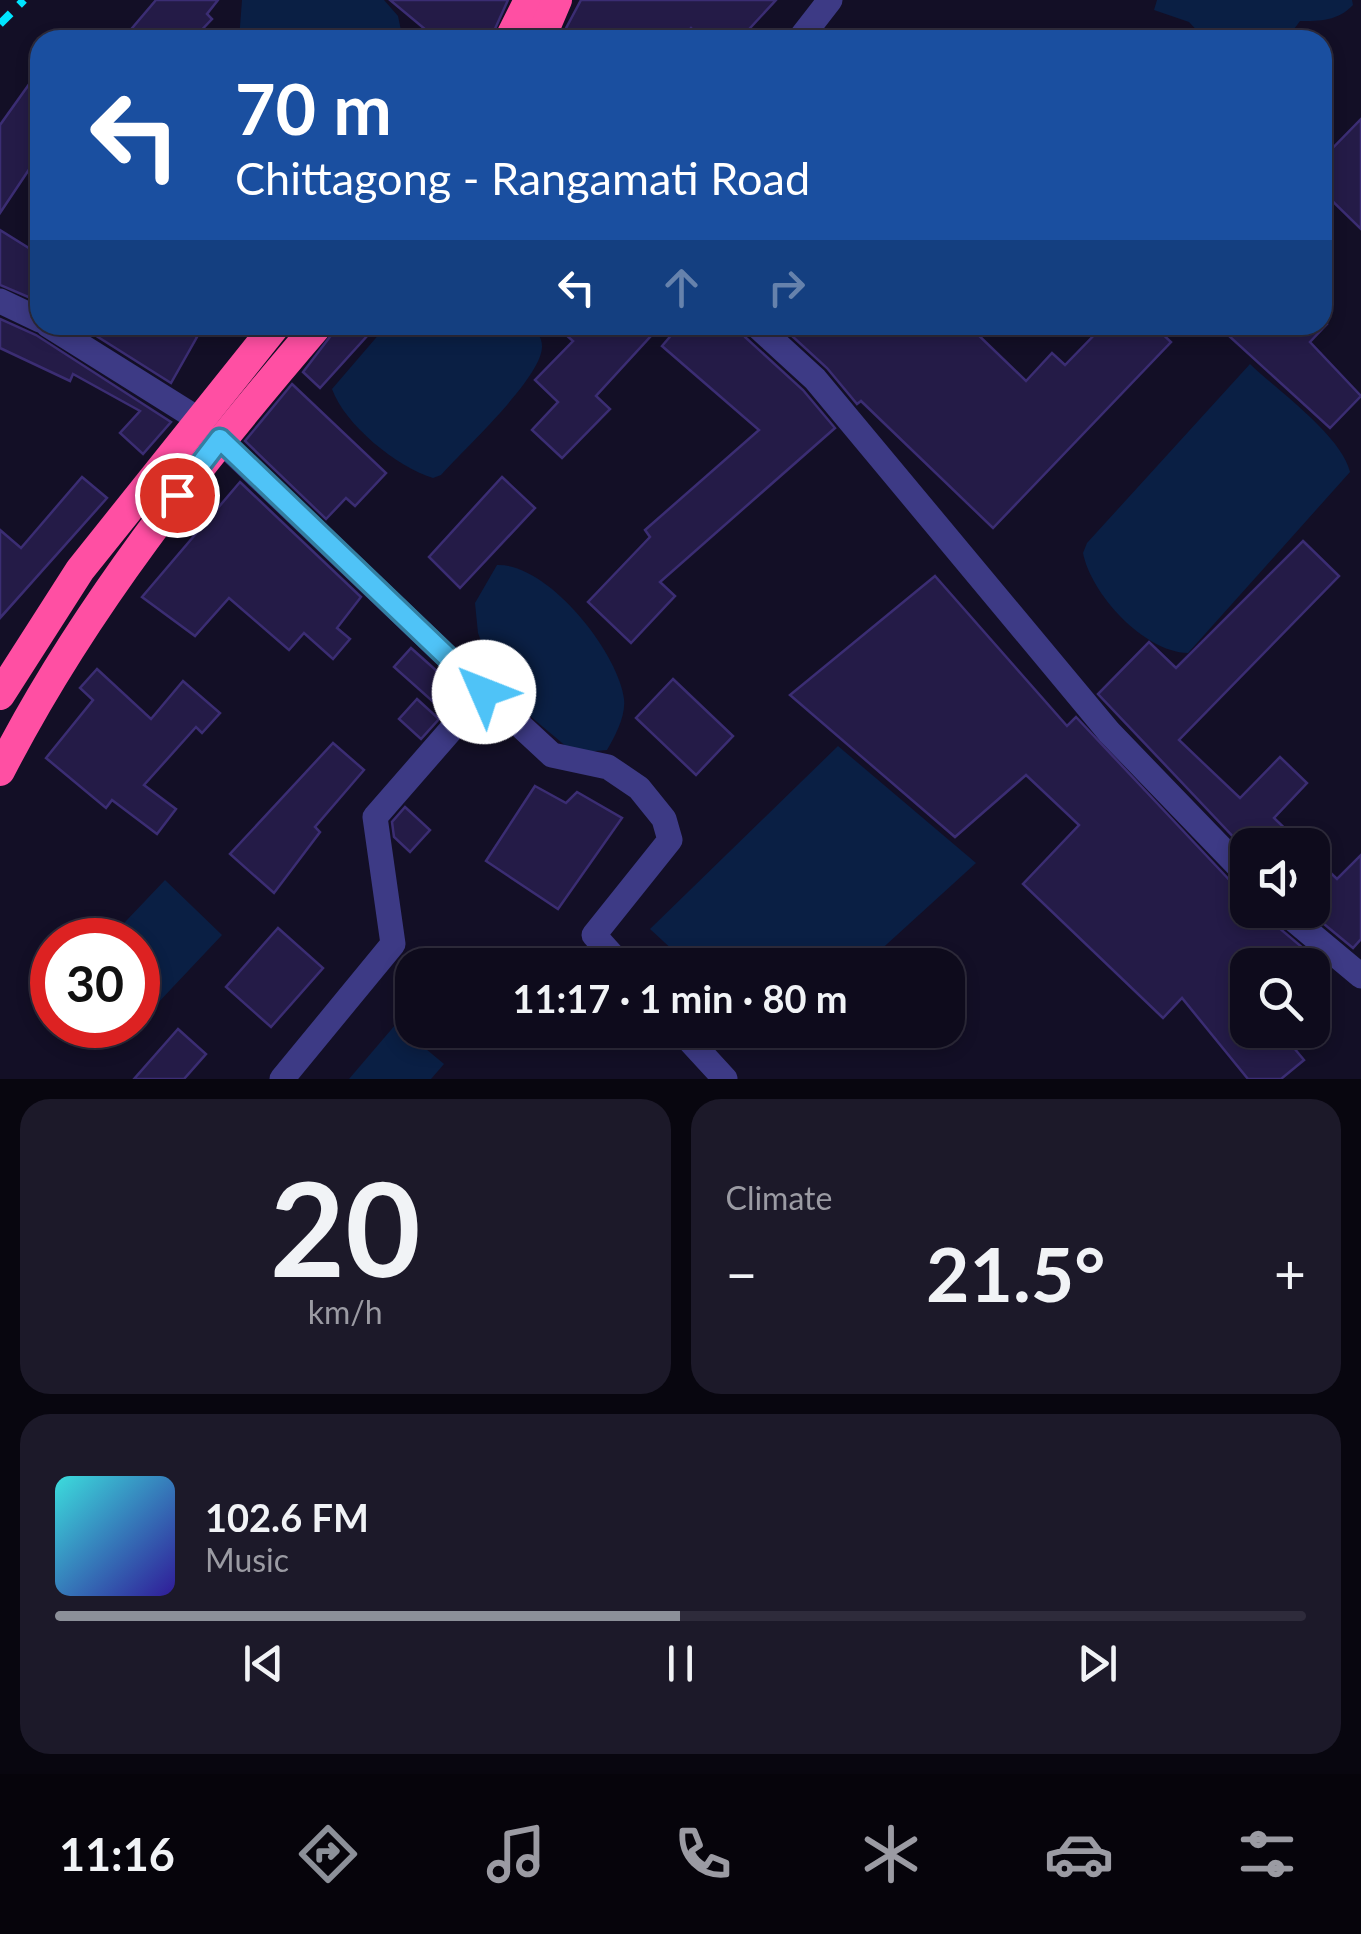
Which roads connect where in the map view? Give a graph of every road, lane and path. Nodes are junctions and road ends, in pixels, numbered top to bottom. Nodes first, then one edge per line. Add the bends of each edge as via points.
1 (529, 0) edge
2 (558, 0) edge
3 (830, 0) edge
4 (514, 30) edge
5 (544, 30) edge
6 (807, 30) edge
7 (0, 301) edge
8 (30, 315) edge
9 (63, 335) edge
10 (270, 335) edge
11 (308, 335) edge
12 (767, 335) edge
13 (209, 429) junction
14 (484, 692) junction
15 (0, 695) edge
16 (0, 772) edge
17 (1230, 857) edge
18 (1304, 928) edge
19 (606, 948) edge
20 (1361, 976) edge
21 (697, 1048) edge
22 (282, 1079) edge
23 (725, 1079) edge

1 - 4 highway
2 - 5 highway
3 - 6 street
7 - 8 street
9 - 13 street
10 - 13 highway
11 - 13 highway
12 - 17 street via 816,379 1110,732
13 - 14 street
13 - 15 highway via 80,570
13 - 16 highway via 46,682
14 - 19 street via 552,756 608,767 639,788 664,819 670,840 594,935
14 - 22 street via 374,817 393,944
18 - 20 street
21 - 23 street

